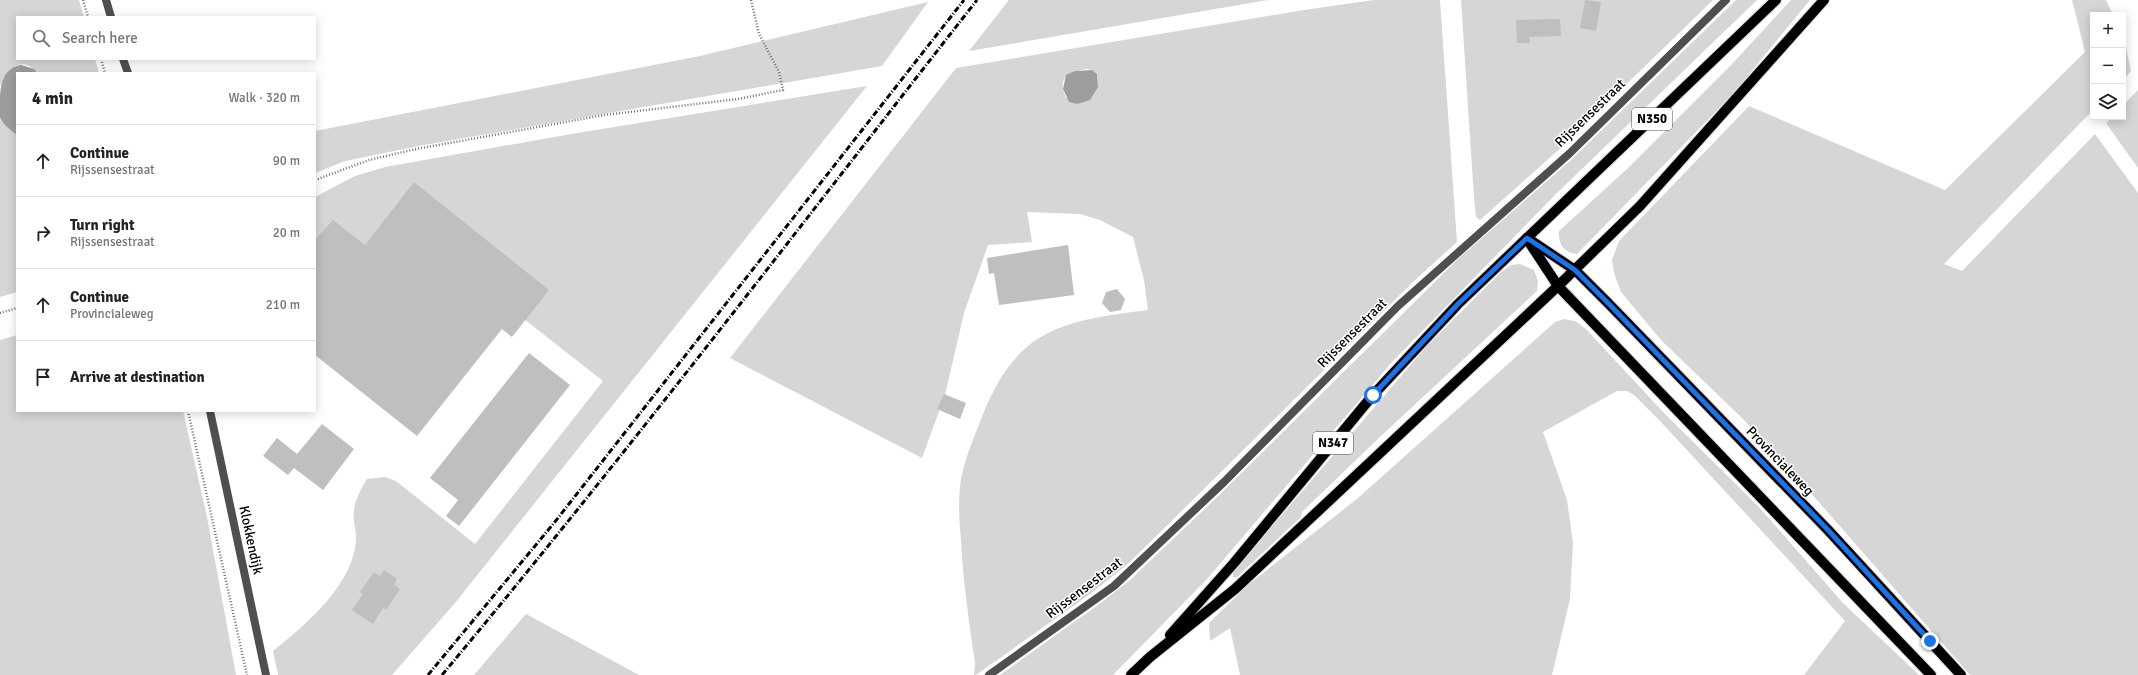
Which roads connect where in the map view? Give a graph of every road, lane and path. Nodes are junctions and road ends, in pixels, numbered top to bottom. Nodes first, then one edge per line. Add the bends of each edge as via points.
1 (83, 0) edge
2 (106, 0) edge
3 (751, 0) edge
4 (1726, 0) edge
5 (1776, 0) edge
6 (1824, 0) edge
7 (88, 16) edge
8 (111, 16) edge
9 (100, 60) edge
10 (124, 60) edge
11 (105, 72) edge
12 (128, 72) edge
13 (316, 180) edge
14 (1527, 238) junction
15 (1575, 270) junction
16 (1558, 286) junction
17 (16, 308) edge
18 (0, 313) edge
19 (188, 412) edge
20 (210, 412) edge
21 (1150, 657) junction
22 (247, 675) edge
23 (266, 675) edge
24 (989, 675) edge
25 (1131, 675) edge
26 (1930, 675) edge
27 (1961, 675) edge

1 - 7 path
2 - 8 street
3 - 13 path via 759,34 779,72 783,90 738,99 604,115 416,149 369,160
4 - 24 street, Rijssensestraat via 1570,153 1398,306 1224,482 1114,586
5 - 14 main road, N350
6 - 15 main road via 1640,206
9 - 11 path
10 - 12 street
14 - 15 main road
14 - 16 main road
14 - 21 main road, N347 via 1458,304 1373,395 1234,563
15 - 16 main road
15 - 27 main road, Provincialeweg via 1828,530
16 - 21 main road, N347 via 1234,589
16 - 26 main road
17 - 18 path
19 - 22 path
20 - 23 street, Klokkendijk
21 - 25 main road, N347

